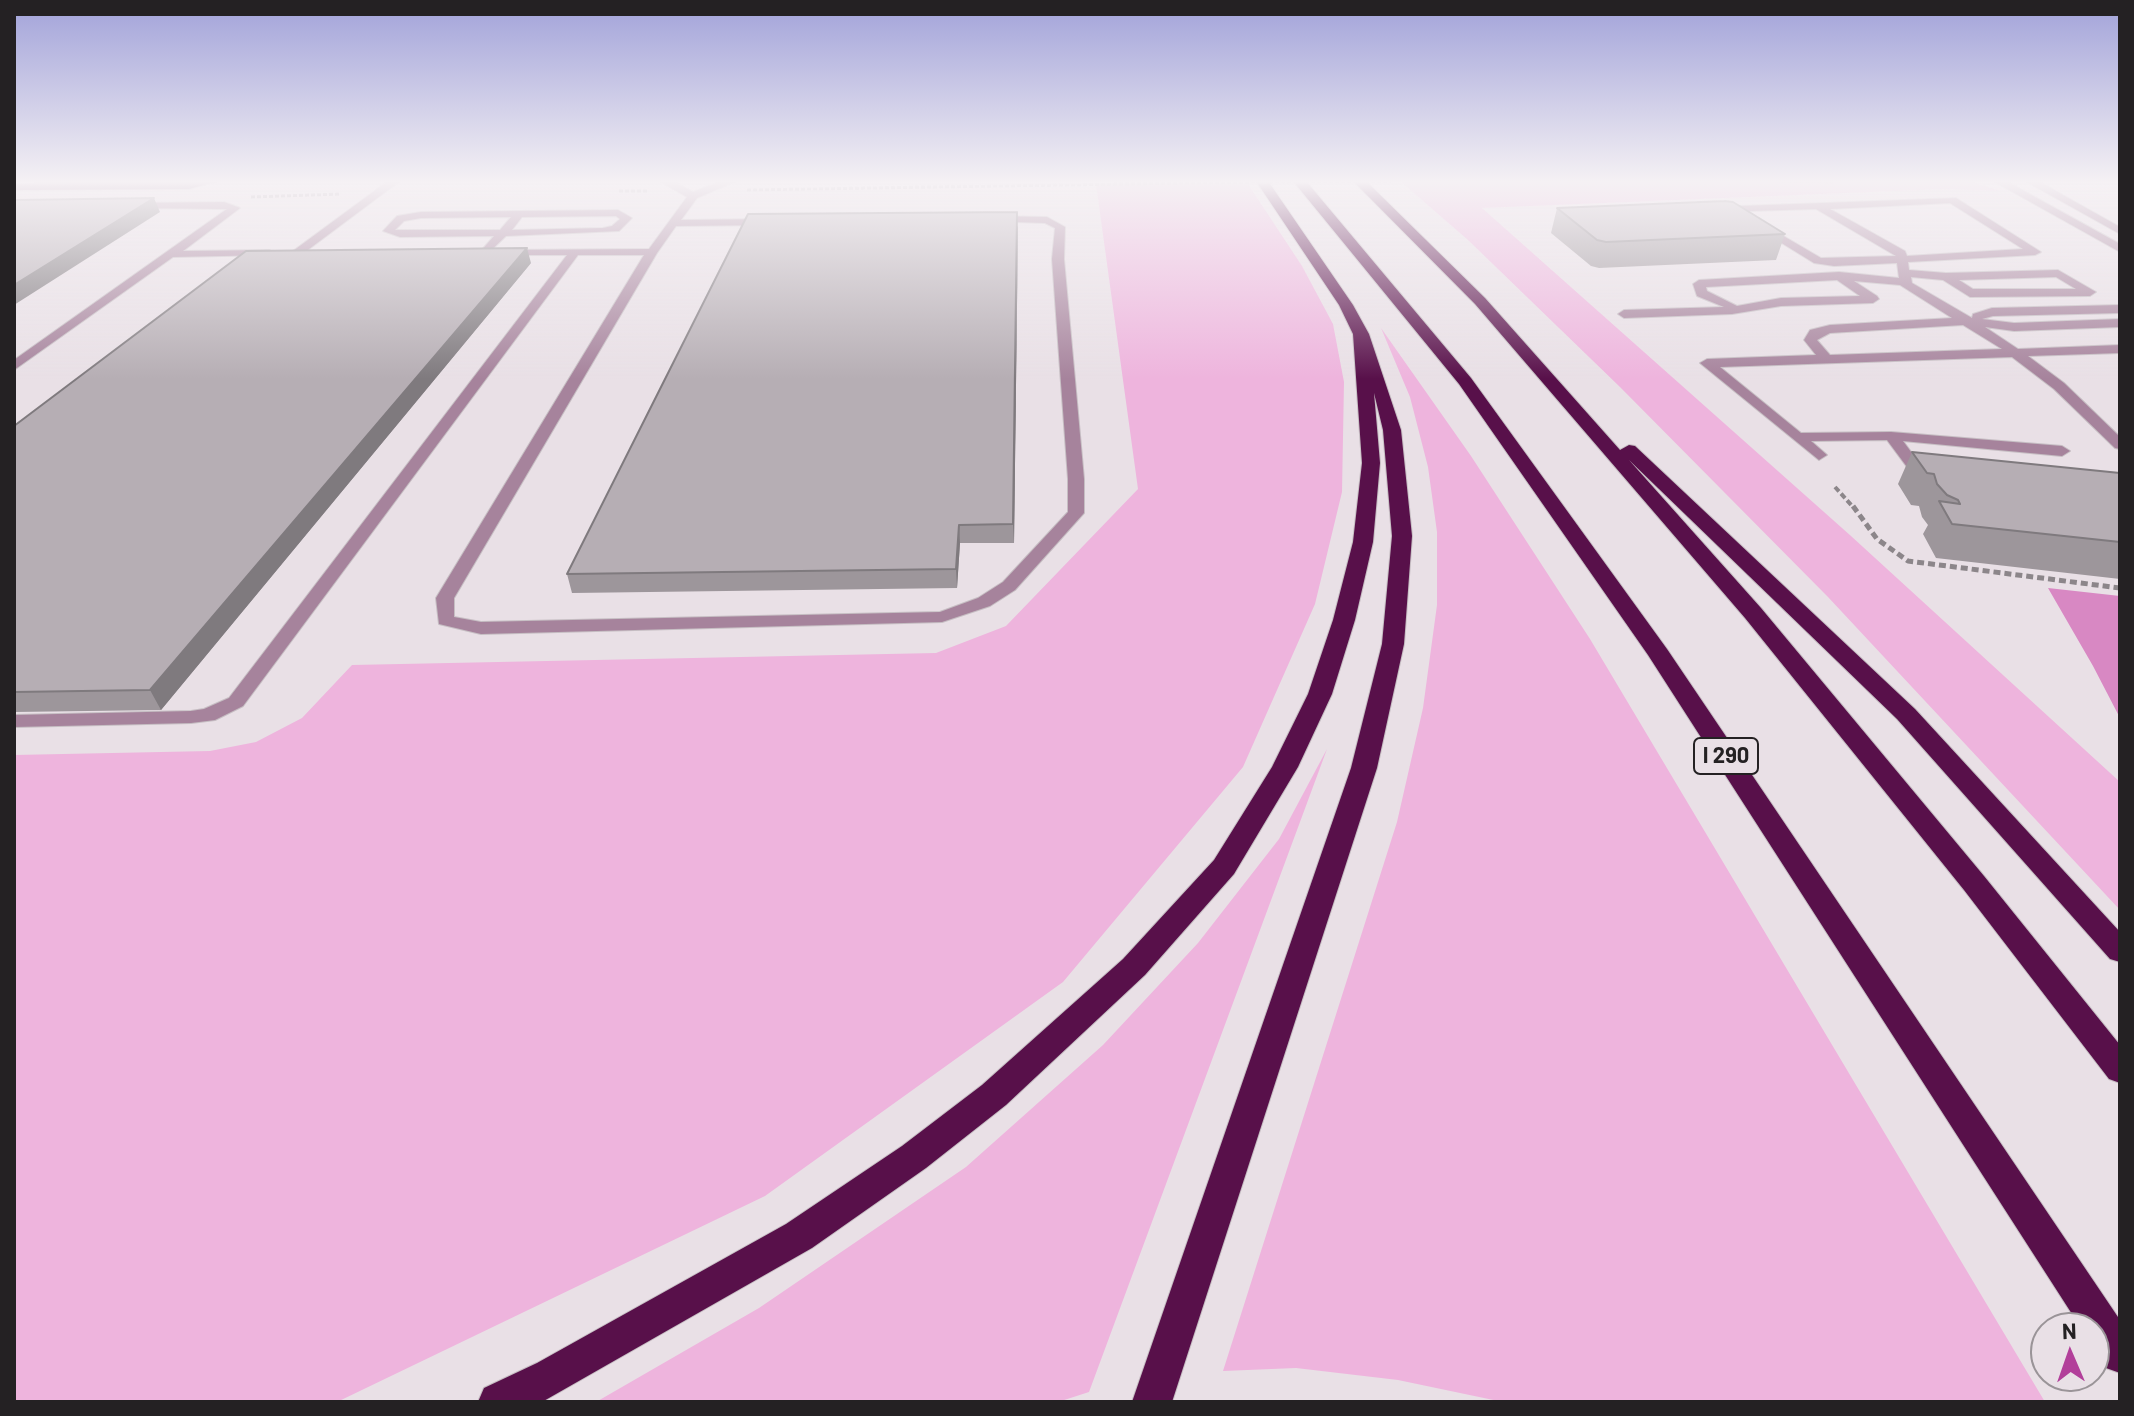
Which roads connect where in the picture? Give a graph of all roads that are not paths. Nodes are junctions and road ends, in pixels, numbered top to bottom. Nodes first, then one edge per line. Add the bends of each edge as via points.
1 (182, 247) edge
2 (305, 247) edge
3 (490, 247) edge
4 (655, 247) edge
5 (1059, 247) edge
6 (1307, 247) edge
7 (1354, 247) edge
8 (1426, 247) edge
9 (1795, 247) edge
10 (1891, 247) edge
11 (2027, 247) edge
12 (470, 252) edge
13 (486, 252) junction
14 (575, 252) junction
15 (652, 252) junction
16 (297, 253) junction
17 (313, 253) edge
18 (173, 254) junction
19 (1902, 259) junction
20 (1839, 276) junction
21 (1904, 277) junction
22 (1946, 277) junction
23 (1777, 303) junction
24 (1740, 308) junction
25 (2120, 309) edge
26 (1624, 314) dead end
27 (1803, 316) dead end
28 (1964, 321) junction
29 (2120, 323) edge
30 (1361, 334) junction
31 (1516, 342) junction
32 (2120, 349) edge
33 (2014, 352) junction
34 (1826, 359) junction
35 (14, 366) edge
36 (1891, 436) junction
37 (1797, 437) junction
38 (2120, 445) edge
39 (2062, 451) dead end
40 (1819, 455) dead end
41 (1946, 471) edge
42 (14, 721) edge
43 (2120, 951) edge
44 (2120, 1069) edge
45 (2120, 1354) edge
46 (498, 1402) edge
47 (1152, 1402) edge

1 - 18 street
2 - 16 street
3 - 13 street
4 - 15 street
5 - 15 street via 1077,504 1068,523 1009,586 984,602 942,617 481,628 445,620 445,598
6 - 30 highway
7 - 45 highway, I 290 via 1465,381 1659,654
8 - 31 highway
9 - 19 street via 1818,261
10 - 19 street
11 - 19 street via 2035,252
12 - 13 street
13 - 14 street
14 - 15 street
14 - 42 street via 236,702 191,717
16 - 17 street
16 - 18 street
18 - 35 street
19 - 21 street
20 - 21 street
20 - 23 street via 1873,299
20 - 24 street via 1699,284 1701,293
21 - 22 street
21 - 28 street
22 - 22 street via 2058,273 2090,292 1970,293
23 - 24 street
23 - 27 street
24 - 26 street
25 - 28 street via 1992,312
28 - 29 street via 2014,327
28 - 33 street
28 - 34 street via 1823,326 1810,340
30 - 46 highway via 1371,463 1363,542 1344,620 1320,694 1285,767 1224,867 1134,967 994,1095 914,1157 799,1236
30 - 47 highway via 1392,430 1398,486 1402,536 1393,644 1364,768
31 - 43 highway via 1906,714
31 - 44 highway via 1764,625
32 - 33 street
33 - 34 street
33 - 38 street via 2059,386
34 - 37 street via 1707,363
36 - 37 street
36 - 39 street
36 - 41 street via 1915,468
37 - 40 street

